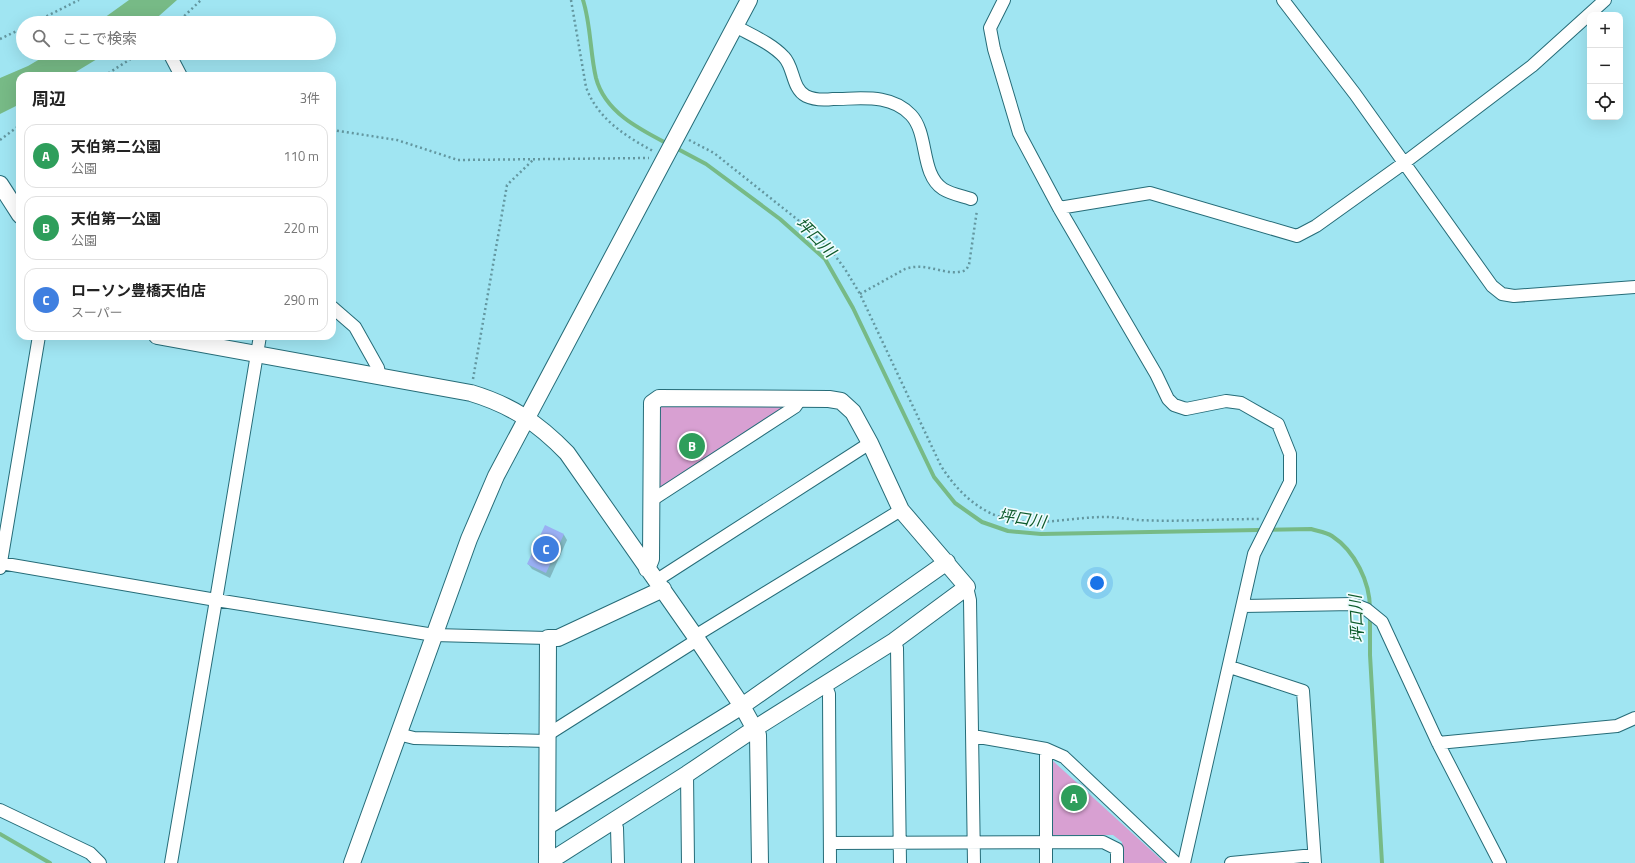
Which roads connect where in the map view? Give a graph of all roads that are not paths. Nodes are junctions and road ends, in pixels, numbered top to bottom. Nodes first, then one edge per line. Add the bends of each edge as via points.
1 (749, 0) edge
2 (1004, 0) edge
3 (1283, 0) edge
4 (1605, 0) edge
5 (735, 26) junction
6 (173, 60) edge
7 (179, 72) edge
8 (1404, 163) junction
9 (0, 184) edge
10 (971, 199) road end
11 (1059, 208) junction
12 (16, 209) edge
13 (1635, 286) edge
14 (336, 310) edge
15 (38, 340) edge
16 (179, 340) edge
17 (259, 340) edge
18 (257, 354) junction
19 (380, 376) junction
20 (802, 397) junction
21 (527, 418) junction
22 (870, 442) junction
23 (652, 500) junction
24 (901, 510) junction
25 (947, 562) junction
26 (0, 564) edge
27 (655, 579) junction
28 (966, 587) junction
29 (216, 600) junction
30 (1243, 606) junction
31 (434, 635) junction
32 (548, 638) junction
33 (696, 638) junction
34 (894, 641) junction
35 (1230, 667) junction
36 (825, 684) junction
37 (742, 706) junction
38 (1635, 718) edge
39 (754, 729) junction
40 (398, 734) junction
41 (973, 736) junction
42 (547, 738) junction
43 (1438, 744) junction
44 (1046, 748) junction
45 (687, 774) junction
46 (0, 810) edge
47 (614, 820) junction
48 (548, 826) junction
49 (974, 842) junction
50 (1046, 842) junction
51 (830, 843) junction
52 (900, 843) junction
53 (1314, 859) edge
54 (100, 863) edge
55 (171, 863) edge
56 (352, 863) edge
57 (547, 863) edge
58 (618, 863) edge
59 (688, 863) edge
60 (760, 863) edge
61 (830, 863) edge
62 (900, 863) edge
63 (974, 863) edge
64 (1046, 863) edge
65 (1117, 863) edge
66 (1176, 863) edge
67 (1184, 863) edge
68 (1231, 863) edge
69 (1500, 863) edge

1 - 5 street
2 - 11 street via 990,28 994,49 1019,133
3 - 8 street
4 - 8 street via 1532,66
5 - 10 street via 775,49 785,58 798,88 805,96 822,100 879,98 897,104 911,115 920,130 934,182 944,189
5 - 21 street
6 - 7 street
8 - 11 street via 1316,226 1297,236 1150,193
8 - 13 street via 1492,286 1502,294 1514,296
9 - 12 street
11 - 30 street via 1168,399 1186,409 1226,401 1241,403 1278,424 1290,454 1290,482 1254,554
14 - 19 street via 355,327
15 - 26 street
16 - 18 street
17 - 18 street
18 - 19 street
18 - 29 street
19 - 21 street via 471,393 512,408
20 - 22 street via 841,400 853,412
20 - 23 street via 795,407
20 - 23 street via 659,398 652,403
21 - 27 street via 549,434 567,453
21 - 31 street via 496,476 469,539
22 - 24 street
22 - 27 street
23 - 27 street via 651,559
24 - 25 street
24 - 33 street
25 - 28 street
25 - 37 street
26 - 29 street
27 - 32 street via 558,638
27 - 33 street
28 - 34 street
28 - 41 street via 970,600
29 - 31 street
29 - 55 street
30 - 35 street
30 - 43 street via 1353,604 1371,613 1382,622
31 - 32 street
31 - 40 street
32 - 42 street
33 - 37 street
33 - 42 street
34 - 36 street
34 - 52 street via 897,648
35 - 53 street via 1303,691
35 - 67 street
36 - 39 street
36 - 51 street via 828,694
37 - 39 street
37 - 48 street
38 - 43 street via 1617,726
39 - 45 street
39 - 60 street via 758,735
40 - 42 street via 414,738
40 - 56 street
41 - 44 street
41 - 49 street
42 - 48 street
43 - 69 street
44 - 50 street
44 - 66 street via 1064,757
45 - 47 street
45 - 59 street
46 - 54 street via 90,853
47 - 57 street
47 - 58 street via 617,828
48 - 57 street
49 - 50 street
49 - 52 street
49 - 63 street
50 - 64 street
50 - 65 street via 1103,842 1117,849
51 - 52 street
51 - 61 street
52 - 62 street
53 - 68 street

